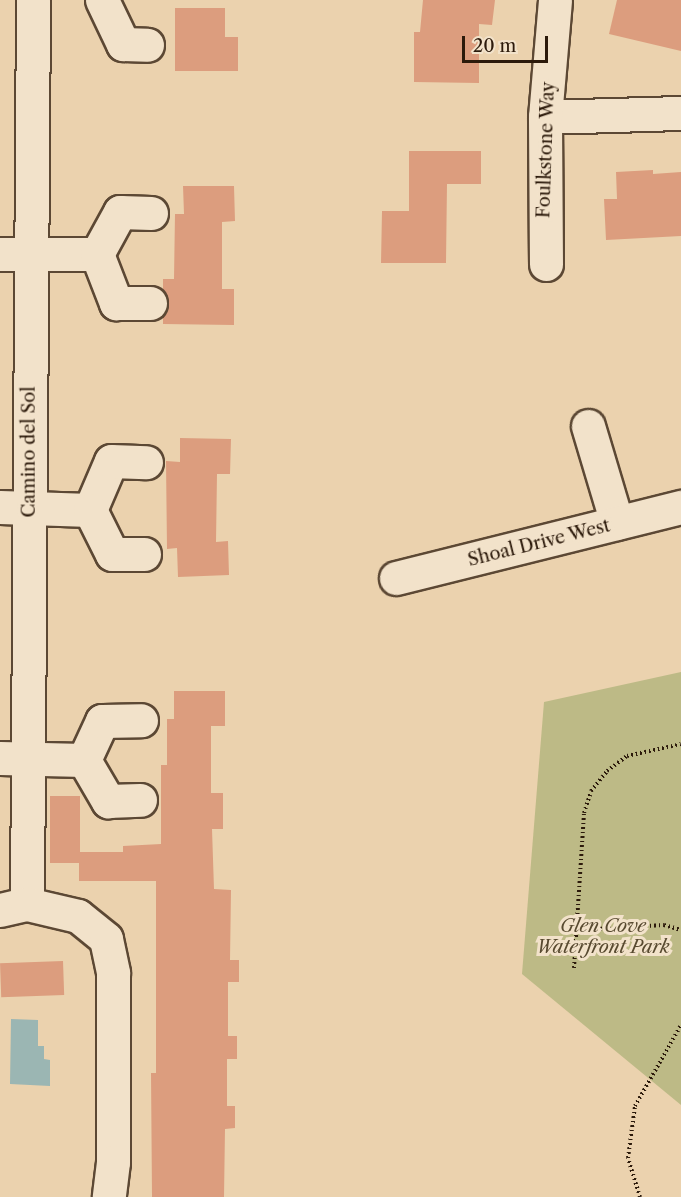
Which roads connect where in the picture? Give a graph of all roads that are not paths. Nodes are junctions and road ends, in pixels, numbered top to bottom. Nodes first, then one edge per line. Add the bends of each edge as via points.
1 (33, 0) edge
2 (102, 0) edge
3 (555, 0) edge
4 (147, 45) dead end
5 (681, 113) edge
6 (545, 117) junction
7 (151, 213) dead end
8 (15, 254) edge
9 (97, 254) junction
10 (546, 264) dead end
11 (150, 303) dead end
12 (588, 426) dead end
13 (147, 462) dead end
14 (681, 507) edge
15 (15, 508) edge
16 (90, 510) junction
17 (617, 523) junction
18 (144, 554) dead end
19 (396, 578) dead end
20 (141, 720) dead end
21 (13, 759) edge
22 (84, 760) junction
23 (141, 800) dead end
24 (13, 907) edge
25 (109, 1197) edge

1 - 8 street, Camino del Sol
2 - 4 street via 123,44
3 - 6 street, Foulkstone Way
5 - 6 street
6 - 10 street, Foulkstone Way
7 - 9 street via 120,212
8 - 9 street
8 - 15 street, Camino del Sol
9 - 11 street via 116,303
12 - 17 street
13 - 16 street via 111,461
14 - 17 street, Shoal Drive West
15 - 16 street
15 - 21 street, Camino del Sol
16 - 18 street via 112,554
17 - 19 street, Shoal Drive West
20 - 22 street via 102,721
21 - 22 street
21 - 24 street, Camino del Sol
22 - 23 street via 108,801
24 - 25 street via 78,916 106,939 113,973 113,1162

